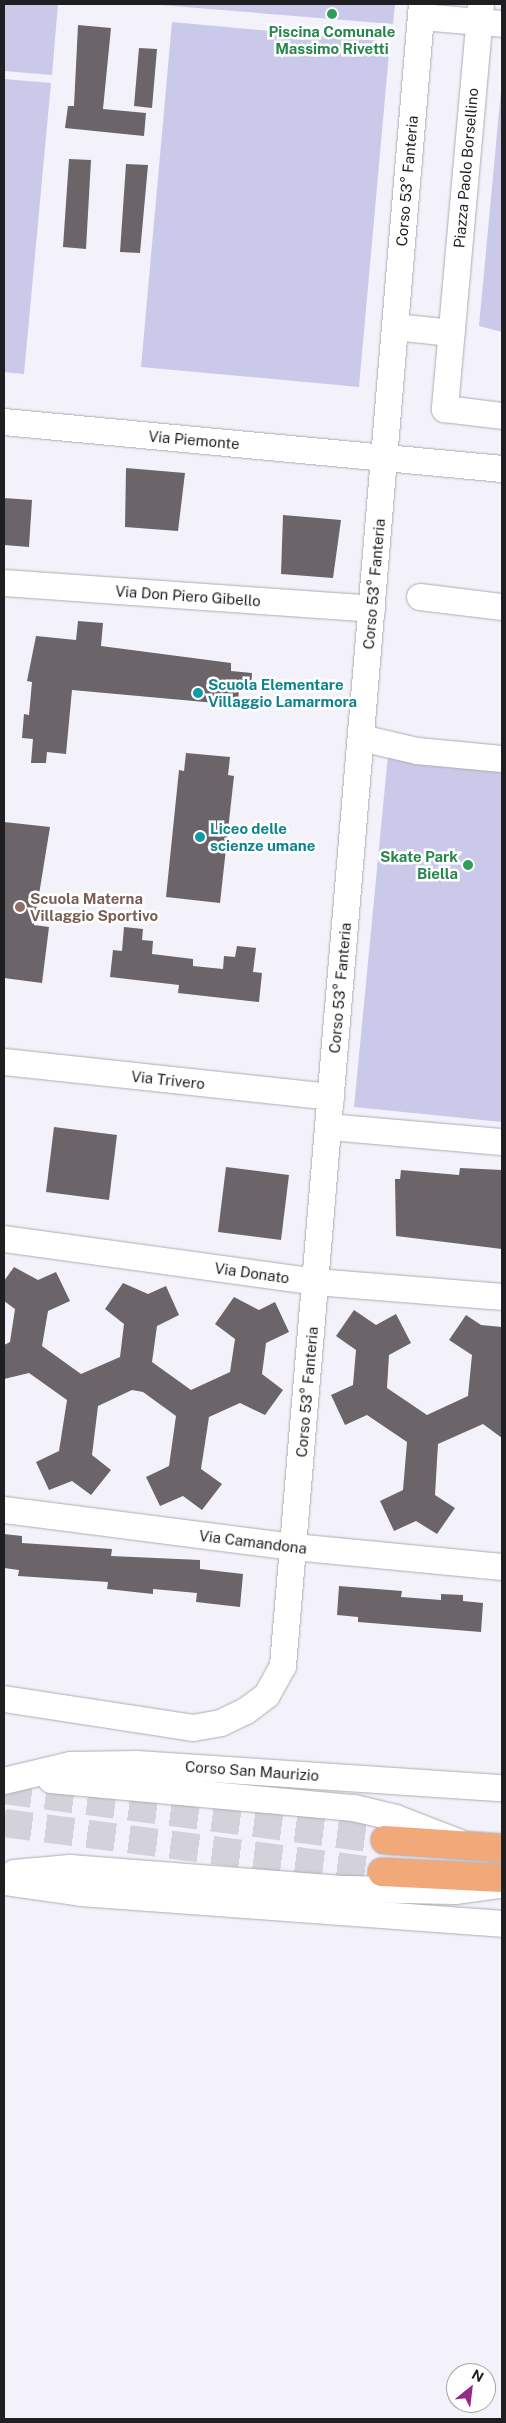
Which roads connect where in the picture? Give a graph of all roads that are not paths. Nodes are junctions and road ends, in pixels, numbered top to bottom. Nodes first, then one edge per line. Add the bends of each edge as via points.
1 (422, 10) edge
2 (488, 16) edge
3 (395, 327) junction
4 (452, 333) junction
5 (502, 416) edge
6 (4, 422) edge
7 (384, 458) junction
8 (502, 469) edge
9 (4, 582) edge
10 (420, 598) dead end
11 (502, 607) edge
12 (372, 609) junction
13 (361, 738) junction
14 (502, 759) edge
15 (4, 1062) edge
16 (331, 1097) junction
17 (329, 1127) junction
18 (502, 1142) edge
19 (4, 1239) edge
20 (316, 1282) junction
21 (502, 1297) edge
22 (4, 1510) edge
23 (294, 1547) junction
24 (502, 1567) edge
25 (4, 1699) edge
26 (12, 1779) edge
27 (502, 1788) edge
28 (502, 1831) edge
29 (385, 1840) tunnel mouth
30 (465, 1846) junction
31 (502, 1848) edge
32 (382, 1872) tunnel mouth
33 (4, 1874) edge
34 (502, 1878) edge
35 (4, 1882) edge
36 (502, 1884) edge
37 (502, 1924) edge

1 - 2 street
1 - 3 street, Corso 53° Fanteria
2 - 4 street, Piazza Paolo Borsellino
3 - 4 street
3 - 7 street, Corso 53° Fanteria
4 - 5 street, Piazza Paolo Borsellino via 445,409
6 - 7 street, Via Piemonte
7 - 8 street, Via Piemonte
7 - 12 street, Corso 53° Fanteria
9 - 12 street, Via Don Piero Gibello
10 - 11 street
12 - 13 street, Corso 53° Fanteria
13 - 14 street via 417,751
13 - 16 street, Corso 53° Fanteria
15 - 16 street, Via Trivero
16 - 17 street, Corso 53° Fanteria
17 - 18 street
17 - 20 street, Corso 53° Fanteria
19 - 20 street, Via Donato
20 - 21 street, Via Donato
20 - 23 street, Corso 53° Fanteria
22 - 23 street, Via Camandona
23 - 24 street, Via Camandona
23 - 25 street, Corso 53° Fanteria via 283,1666 267,1695 246,1710 221,1723 193,1728
26 - 27 street, Corso San Maurizio via 71,1765 137,1764
26 - 30 street via 354,1808 396,1818
28 - 30 highway
29 - 30 highway
30 - 31 highway
32 - 34 highway
33 - 36 street via 70,1868 375,1889 455,1891
35 - 37 street via 157,1900

